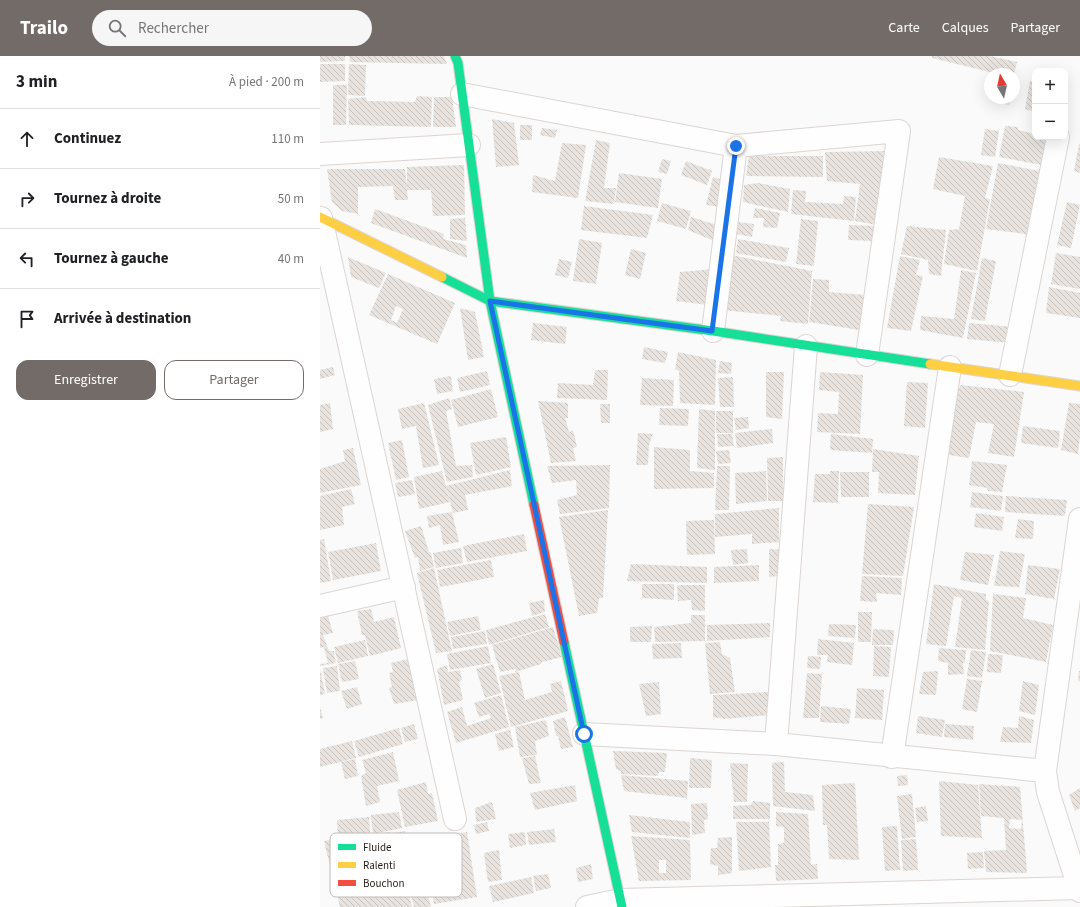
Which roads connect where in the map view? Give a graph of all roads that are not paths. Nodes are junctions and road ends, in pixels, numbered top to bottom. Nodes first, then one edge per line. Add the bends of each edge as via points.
1 (455, 56) edge
2 (462, 94) junction
3 (1057, 140) edge
4 (469, 145) junction
5 (736, 146) junction
6 (320, 154) edge
7 (321, 217) edge
8 (490, 301) junction
9 (712, 331) junction
10 (806, 346) junction
11 (867, 355) junction
12 (950, 367) junction
13 (1010, 375) junction
14 (1080, 386) edge
15 (1080, 519) edge
16 (1077, 568) edge
17 (404, 587) junction
18 (320, 606) edge
19 (584, 734) junction
20 (776, 744) junction
21 (892, 757) junction
22 (1045, 771) junction
23 (455, 819) dead end
24 (1079, 890) edge
25 (1032, 898) edge
26 (621, 904) edge
27 (587, 907) edge

1 - 2 street
2 - 4 street
2 - 5 street
3 - 13 street
4 - 6 street
4 - 8 street
5 - 9 street
5 - 11 street via 899,131
7 - 8 street
7 - 17 street
8 - 9 street
8 - 19 street
9 - 10 street
10 - 11 street
10 - 20 street
11 - 12 street
12 - 13 street
12 - 21 street
13 - 14 street
15 - 16 street
16 - 22 street
17 - 18 street
17 - 23 street
19 - 20 street
19 - 26 street
20 - 21 street
21 - 22 street
22 - 24 street via 1048,792
24 - 25 street
25 - 26 street
26 - 27 street

